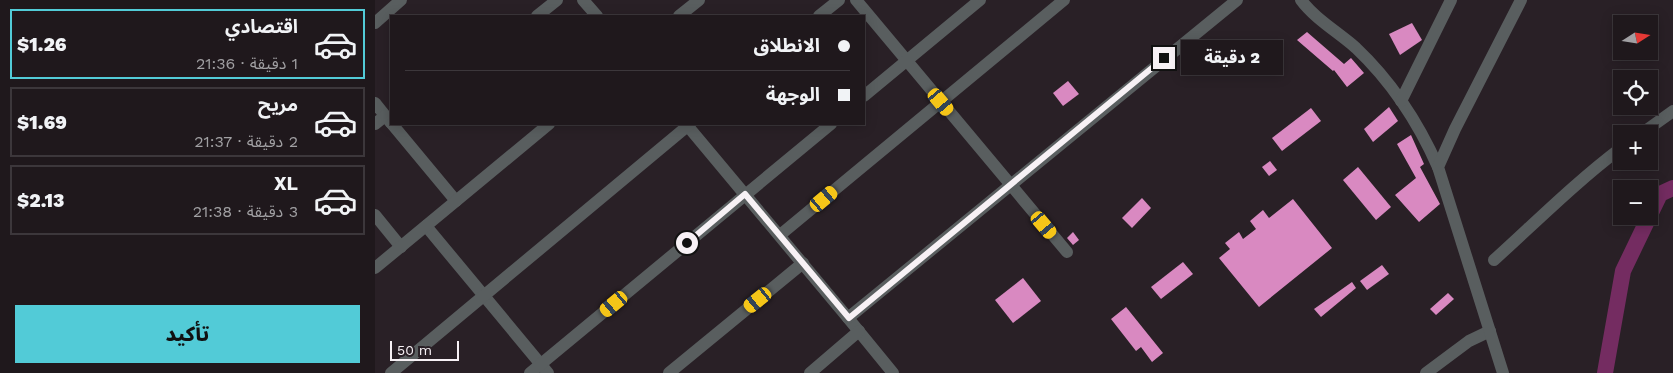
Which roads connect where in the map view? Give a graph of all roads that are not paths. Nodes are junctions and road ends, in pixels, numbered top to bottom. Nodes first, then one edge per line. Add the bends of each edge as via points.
1 (401, 0) edge
2 (557, 0) edge
3 (583, 0) edge
4 (699, 0) edge
5 (839, 0) edge
6 (856, 0) edge
7 (980, 0) edge
8 (1064, 0) edge
9 (1237, 0) edge
10 (1301, 0) edge
11 (1451, 0) edge
12 (1521, 0) edge
13 (538, 15) edge
14 (596, 15) edge
15 (680, 15) edge
16 (820, 15) edge
17 (375, 23) edge
18 (907, 61) junction
19 (865, 95) edge
20 (1401, 100) junction
21 (941, 102) junction
22 (375, 103) edge
23 (1673, 111) edge
24 (390, 118) edge
25 (390, 123) edge
26 (375, 124) edge
27 (397, 125) edge
28 (548, 125) edge
29 (687, 125) edge
30 (689, 125) edge
31 (830, 125) edge
32 (1654, 125) edge
33 (1613, 154) edge
34 (1437, 167) junction
35 (1010, 185) junction
36 (745, 194) junction
37 (456, 201) junction
38 (375, 215) edge
39 (426, 226) junction
40 (780, 235) junction
41 (401, 247) junction
42 (1067, 252) dead end
43 (1494, 260) dead end
44 (803, 263) junction
45 (375, 268) edge
46 (484, 295) junction
47 (849, 318) junction
48 (859, 331) junction
49 (1490, 332) junction
50 (544, 369) edge
51 (391, 373) edge
52 (530, 373) edge
53 (669, 373) edge
54 (809, 373) edge
55 (893, 373) edge
56 (1427, 373) edge
57 (1503, 373) edge

1 - 17 street
2 - 13 street
3 - 14 street
4 - 15 street
5 - 16 street
6 - 18 street
7 - 18 street
8 - 21 street
9 - 35 street
10 - 20 street via 1368,60
11 - 20 street
12 - 34 street
18 - 19 street
18 - 21 street
20 - 34 street via 1425,138
21 - 35 street
21 - 40 street
22 - 24 street
23 - 32 street
25 - 26 street
27 - 37 street
28 - 37 street
29 - 46 street
30 - 36 street
31 - 36 street
33 - 43 street
34 - 49 street
35 - 42 street
35 - 47 street
36 - 40 street
36 - 50 street
37 - 39 street
38 - 41 street
39 - 41 street
39 - 46 street
40 - 44 street
41 - 45 street
44 - 47 street
44 - 53 street
46 - 50 street
46 - 51 street
47 - 48 street
48 - 54 street
48 - 55 street
49 - 56 street via 1469,341
49 - 57 street
50 - 52 street

